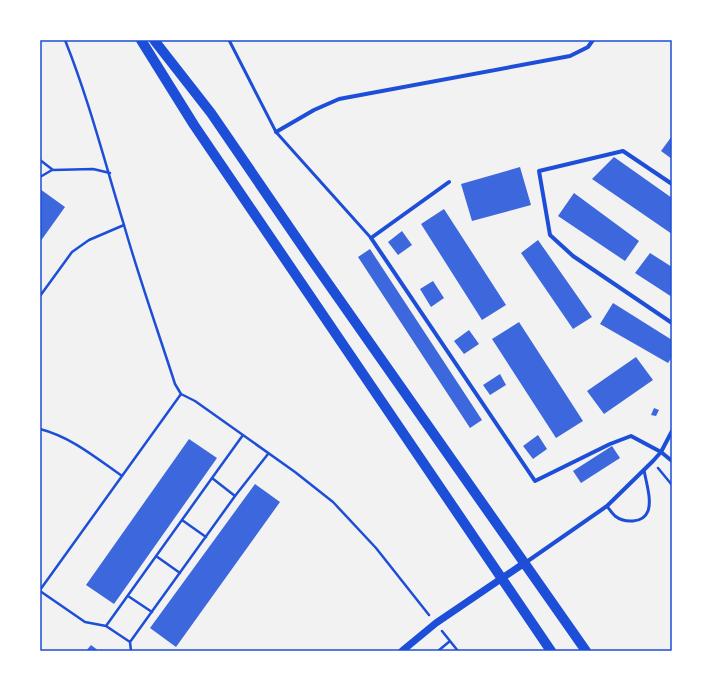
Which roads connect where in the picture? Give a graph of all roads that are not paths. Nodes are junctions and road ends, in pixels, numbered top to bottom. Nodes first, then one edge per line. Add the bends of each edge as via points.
1 (141, 40) edge
2 (154, 40) edge
3 (229, 40) edge
4 (593, 40) edge
5 (276, 132) junction
6 (449, 182) dead end
7 (672, 184) edge
8 (371, 238) junction
9 (672, 323) edge
10 (672, 431) edge
11 (661, 452) junction
12 (672, 461) edge
13 (644, 470) junction
14 (607, 506) junction
15 (523, 564) junction
16 (501, 580) junction
17 (402, 651) edge
18 (551, 651) edge
19 (586, 651) edge

1 - 16 main road via 194,125
2 - 15 main road via 211,113
3 - 5 lane
4 - 5 street via 588,47 570,56 339,99
5 - 8 lane
6 - 8 street
7 - 9 street via 623,151 539,171 550,235 573,256
8 - 11 street via 535,481 631,436
10 - 11 street
11 - 12 street
11 - 13 street
13 - 14 street
13 - 14 lane via 648,506 645,515 638,520 625,521 615,516
14 - 15 street
15 - 16 street
15 - 19 main road
16 - 17 street via 436,623
16 - 18 main road

